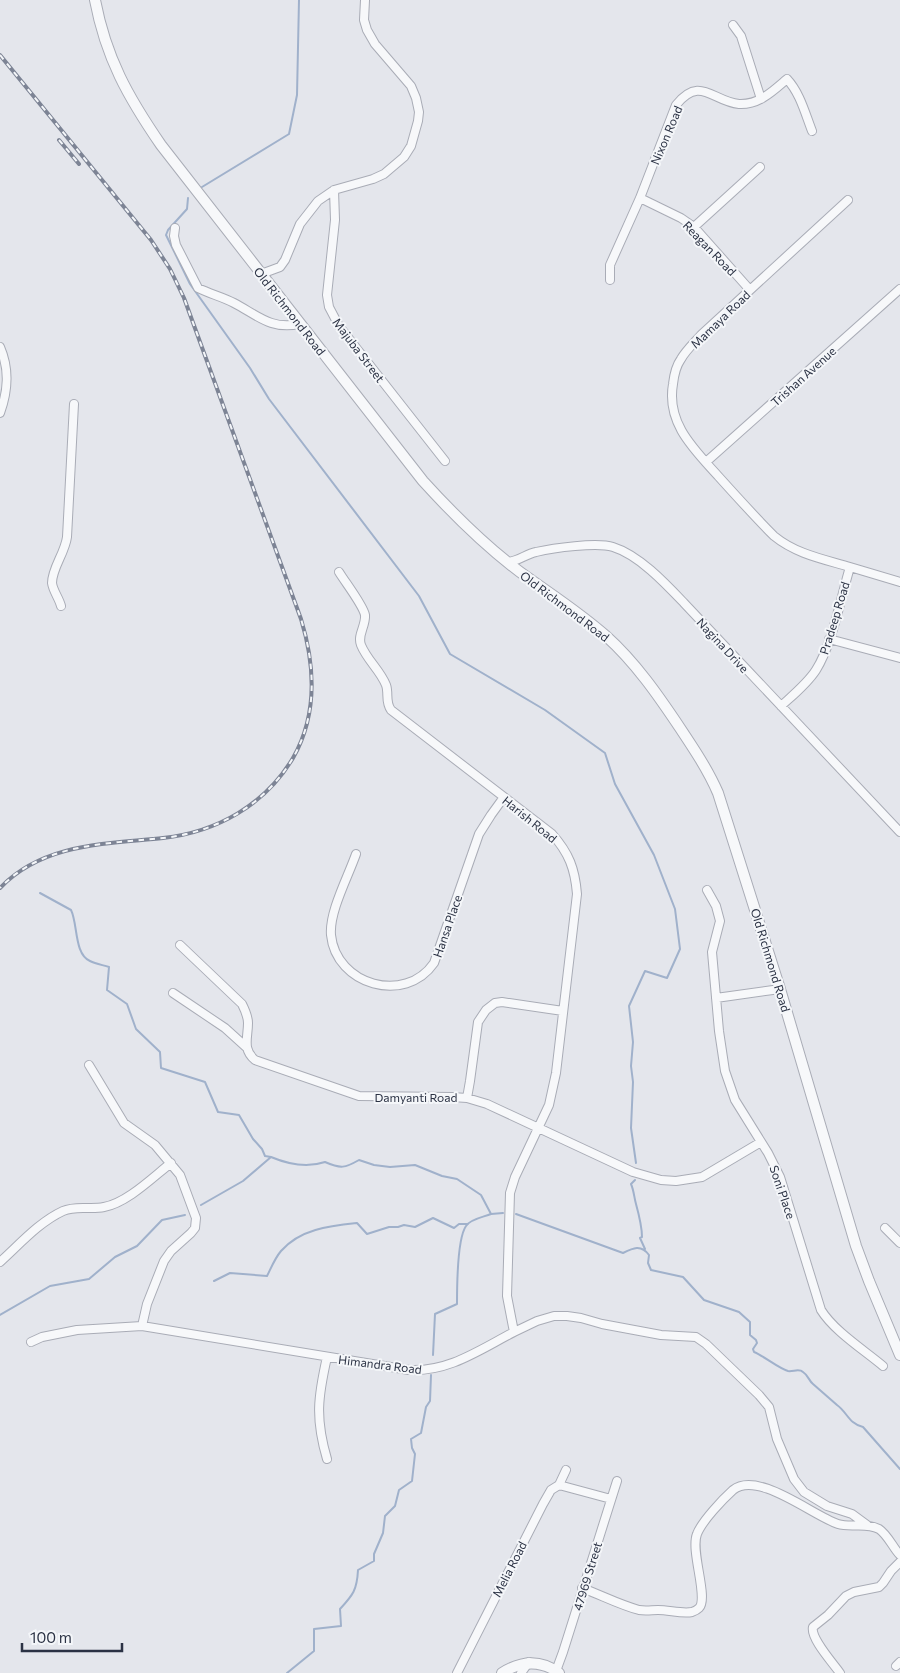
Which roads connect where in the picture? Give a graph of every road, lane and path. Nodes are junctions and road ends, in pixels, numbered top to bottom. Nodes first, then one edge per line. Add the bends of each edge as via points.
1 (95, 0) edge
2 (365, 0) edge
3 (733, 26) dead end
4 (761, 99) junction
5 (812, 131) dead end
6 (760, 167) dead end
7 (334, 190) junction
8 (640, 198) junction
9 (848, 200) dead end
10 (694, 227) junction
11 (175, 228) dead end
12 (261, 274) junction
13 (610, 280) dead end
14 (900, 289) edge
15 (750, 290) junction
16 (299, 324) junction
17 (0, 347) edge
18 (74, 404) dead end
19 (0, 413) edge
20 (445, 461) dead end
21 (706, 462) junction
22 (508, 562) junction
23 (850, 567) junction
24 (339, 572) dead end
25 (900, 582) edge
26 (61, 606) dead end
27 (829, 639) junction
28 (900, 658) edge
29 (781, 706) junction
30 (504, 797) junction
31 (900, 832) edge
32 (356, 854) dead end
33 (707, 890) dead end
34 (180, 945) dead end
35 (780, 989) junction
36 (173, 992) dead end
37 (716, 998) junction
38 (563, 1011) junction
39 (246, 1047) junction
40 (89, 1065) dead end
41 (467, 1098) junction
42 (539, 1128) junction
43 (762, 1142) junction
44 (171, 1163) junction
45 (885, 1228) dead end
46 (900, 1243) edge
47 (0, 1262) edge
48 (142, 1326) junction
49 (514, 1332) junction
50 (31, 1342) dead end
51 (900, 1355) edge
52 (327, 1357) junction
53 (883, 1366) dead end
54 (327, 1459) dead end
55 (566, 1470) dead end
56 (617, 1481) dead end
57 (560, 1485) junction
58 (611, 1499) junction
59 (867, 1525) junction
60 (900, 1556) edge
61 (900, 1562) edge
62 (582, 1588) junction
63 (529, 1662) junction
64 (557, 1672) edge
65 (457, 1673) edge
66 (502, 1673) edge
67 (521, 1673) edge
68 (840, 1673) edge

1 - 12 street, Old Richmond Road via 110,54 140,115
2 - 7 street via 367,30 411,86 418,121 411,146 396,165 373,179
3 - 4 street via 741,36
4 - 5 street, Nixon Road via 787,79 797,94
4 - 8 street, Nixon Road via 738,104 704,90 682,97
6 - 10 street
7 - 12 street via 306,215 280,267
7 - 20 street, Majuba Street via 335,220 327,295 329,307 339,326
8 - 10 street, Reagan Road
8 - 13 street, Nixon Road via 610,265
9 - 15 street, Mamaya Road
10 - 15 street, Reagan Road
11 - 16 street via 176,245 198,288 269,323 282,326
12 - 16 street, Old Richmond Road
14 - 21 street, Trishan Avenue
15 - 21 street, Mamaya Road via 686,351 674,377 672,396 676,422
16 - 22 street, Old Richmond Road via 423,481 471,532
17 - 19 street via 7,376
18 - 26 street via 67,537 52,580
21 - 23 street, Mamaya Road via 786,546
22 - 29 street, Nagina Drive via 535,552 584,546 606,545 620,550 661,580
22 - 35 street, Old Richmond Road via 580,614 626,655 697,754 718,794
23 - 25 street, Pradeep Road
23 - 27 street, Pradeep Road
24 - 30 street, Harish Road via 363,610 365,621 360,643 386,686 388,706
27 - 28 street
27 - 29 street, Pradeep Road via 816,671
29 - 31 street, Nagina Drive
30 - 32 street, Hansa Place via 479,834 434,963 426,973 411,982 393,986 366,982 349,971 337,954 331,934 332,917
30 - 38 street, Harish Road via 552,834 571,864 577,894
33 - 37 street, Soni Place via 720,921 712,952
34 - 39 street via 242,1004 248,1022
35 - 37 street
35 - 51 street, Old Richmond Road via 856,1246
36 - 39 street, Damyanti Road via 226,1028
37 - 43 street, Soni Place via 725,1071 735,1100
38 - 41 street via 502,1002 486,1010 475,1033
38 - 42 street, Harish Road via 554,1081 549,1105
39 - 41 street, Damyanti Road via 255,1060 359,1096
40 - 44 street via 124,1123 155,1145
41 - 42 street, Damyanti Road
42 - 43 street, Damyanti Road via 633,1172 676,1181 702,1177
42 - 49 street via 510,1193 507,1296
43 - 53 street, Soni Place via 780,1177 821,1310 837,1330
44 - 47 street via 112,1205 70,1208 56,1214
44 - 48 street via 189,1196 196,1224 192,1233 164,1261
45 - 46 street
48 - 50 street, Himandra Road via 77,1330
48 - 52 street, Himandra Road
49 - 52 street, Himandra Road via 453,1363 431,1369 409,1370
49 - 59 street, Himandra Road via 554,1316 574,1317 666,1336 696,1337 769,1407 777,1439 794,1479 804,1492 827,1506 852,1514
52 - 54 street via 318,1411
55 - 57 street, Melia Road
56 - 58 street, 47969 Street
57 - 58 street
57 - 65 street, Melia Road via 545,1499
58 - 62 street, 47969 Street
59 - 60 street, Himandra Road via 882,1532
59 - 62 street via 840,1524 770,1490 749,1484 738,1486 696,1535 702,1596 701,1606 694,1612 644,1611
61 - 68 street via 879,1587 846,1596 813,1627 813,1633
62 - 64 street, 47969 Street
63 - 64 street via 543,1664
63 - 66 street
63 - 67 street

